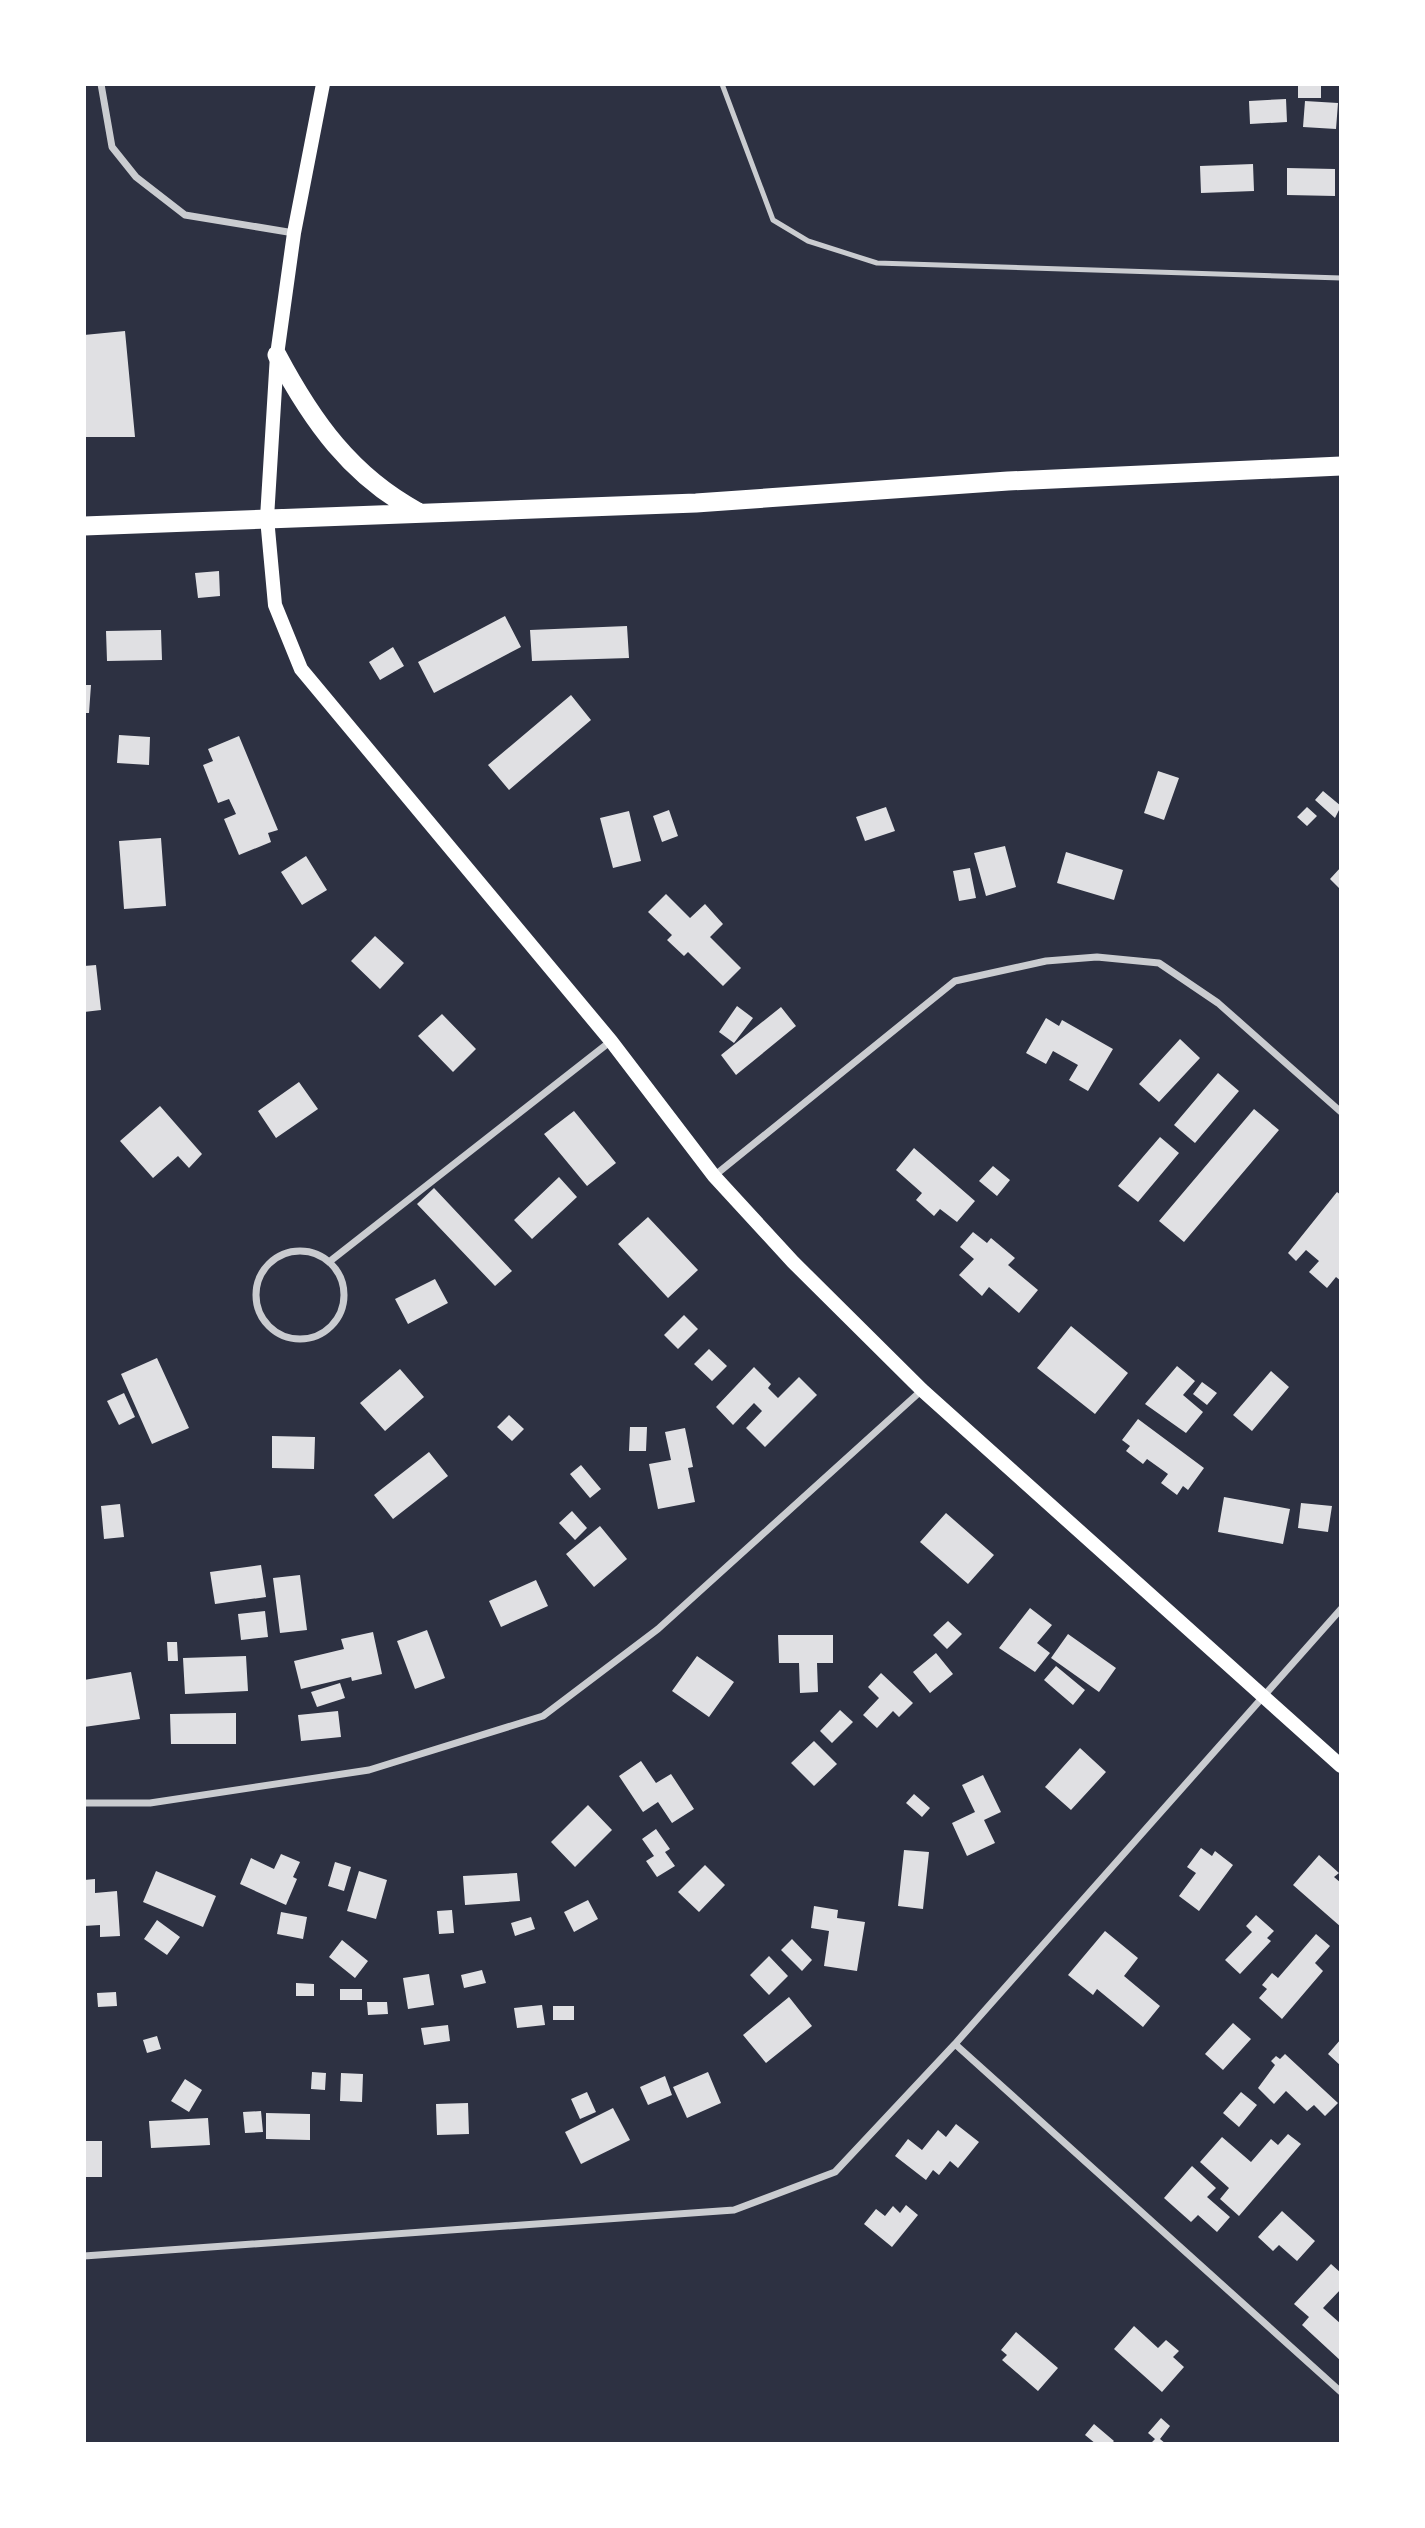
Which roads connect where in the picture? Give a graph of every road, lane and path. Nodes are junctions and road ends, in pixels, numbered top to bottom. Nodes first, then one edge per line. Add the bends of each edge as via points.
1 (101, 84) edge
2 (323, 84) edge
3 (722, 84) edge
4 (294, 233) junction
5 (1341, 278) edge
6 (277, 355) junction
7 (1341, 466) edge
8 (419, 513) junction
9 (267, 518) junction
10 (84, 526) edge
11 (611, 1041) junction
12 (1341, 1112) edge
13 (714, 1176) junction
14 (329, 1262) junction
15 (922, 1390) junction
16 (1341, 1609) edge
17 (1261, 1696) junction
18 (1341, 1766) edge
19 (84, 1803) edge
20 (955, 2044) junction
21 (84, 2256) edge
22 (1341, 2392) edge

1 - 4 street via 112,146 136,177 156,193 186,215
2 - 4 main road
3 - 5 lane via 773,220 808,241 877,263
4 - 6 main road
6 - 8 highway via 305,408 332,444 389,496
6 - 9 main road
7 - 8 highway via 1008,481 696,503
8 - 9 highway
9 - 10 highway
9 - 11 main road via 275,605 301,669
11 - 13 main road
11 - 14 street
12 - 13 street via 1218,1003 1159,963 1097,957 1046,961 955,981
13 - 15 main road
14 - 14 street via 302,1251 274,1259 257,1283 259,1312 267,1325 292,1339 320,1335 332,1327 340,1315 344,1287
15 - 17 main road
15 - 19 street via 658,1629 543,1716 369,1770 150,1803
16 - 17 street
17 - 18 main road
17 - 20 street
20 - 21 street via 835,2172 734,2210
20 - 22 street

